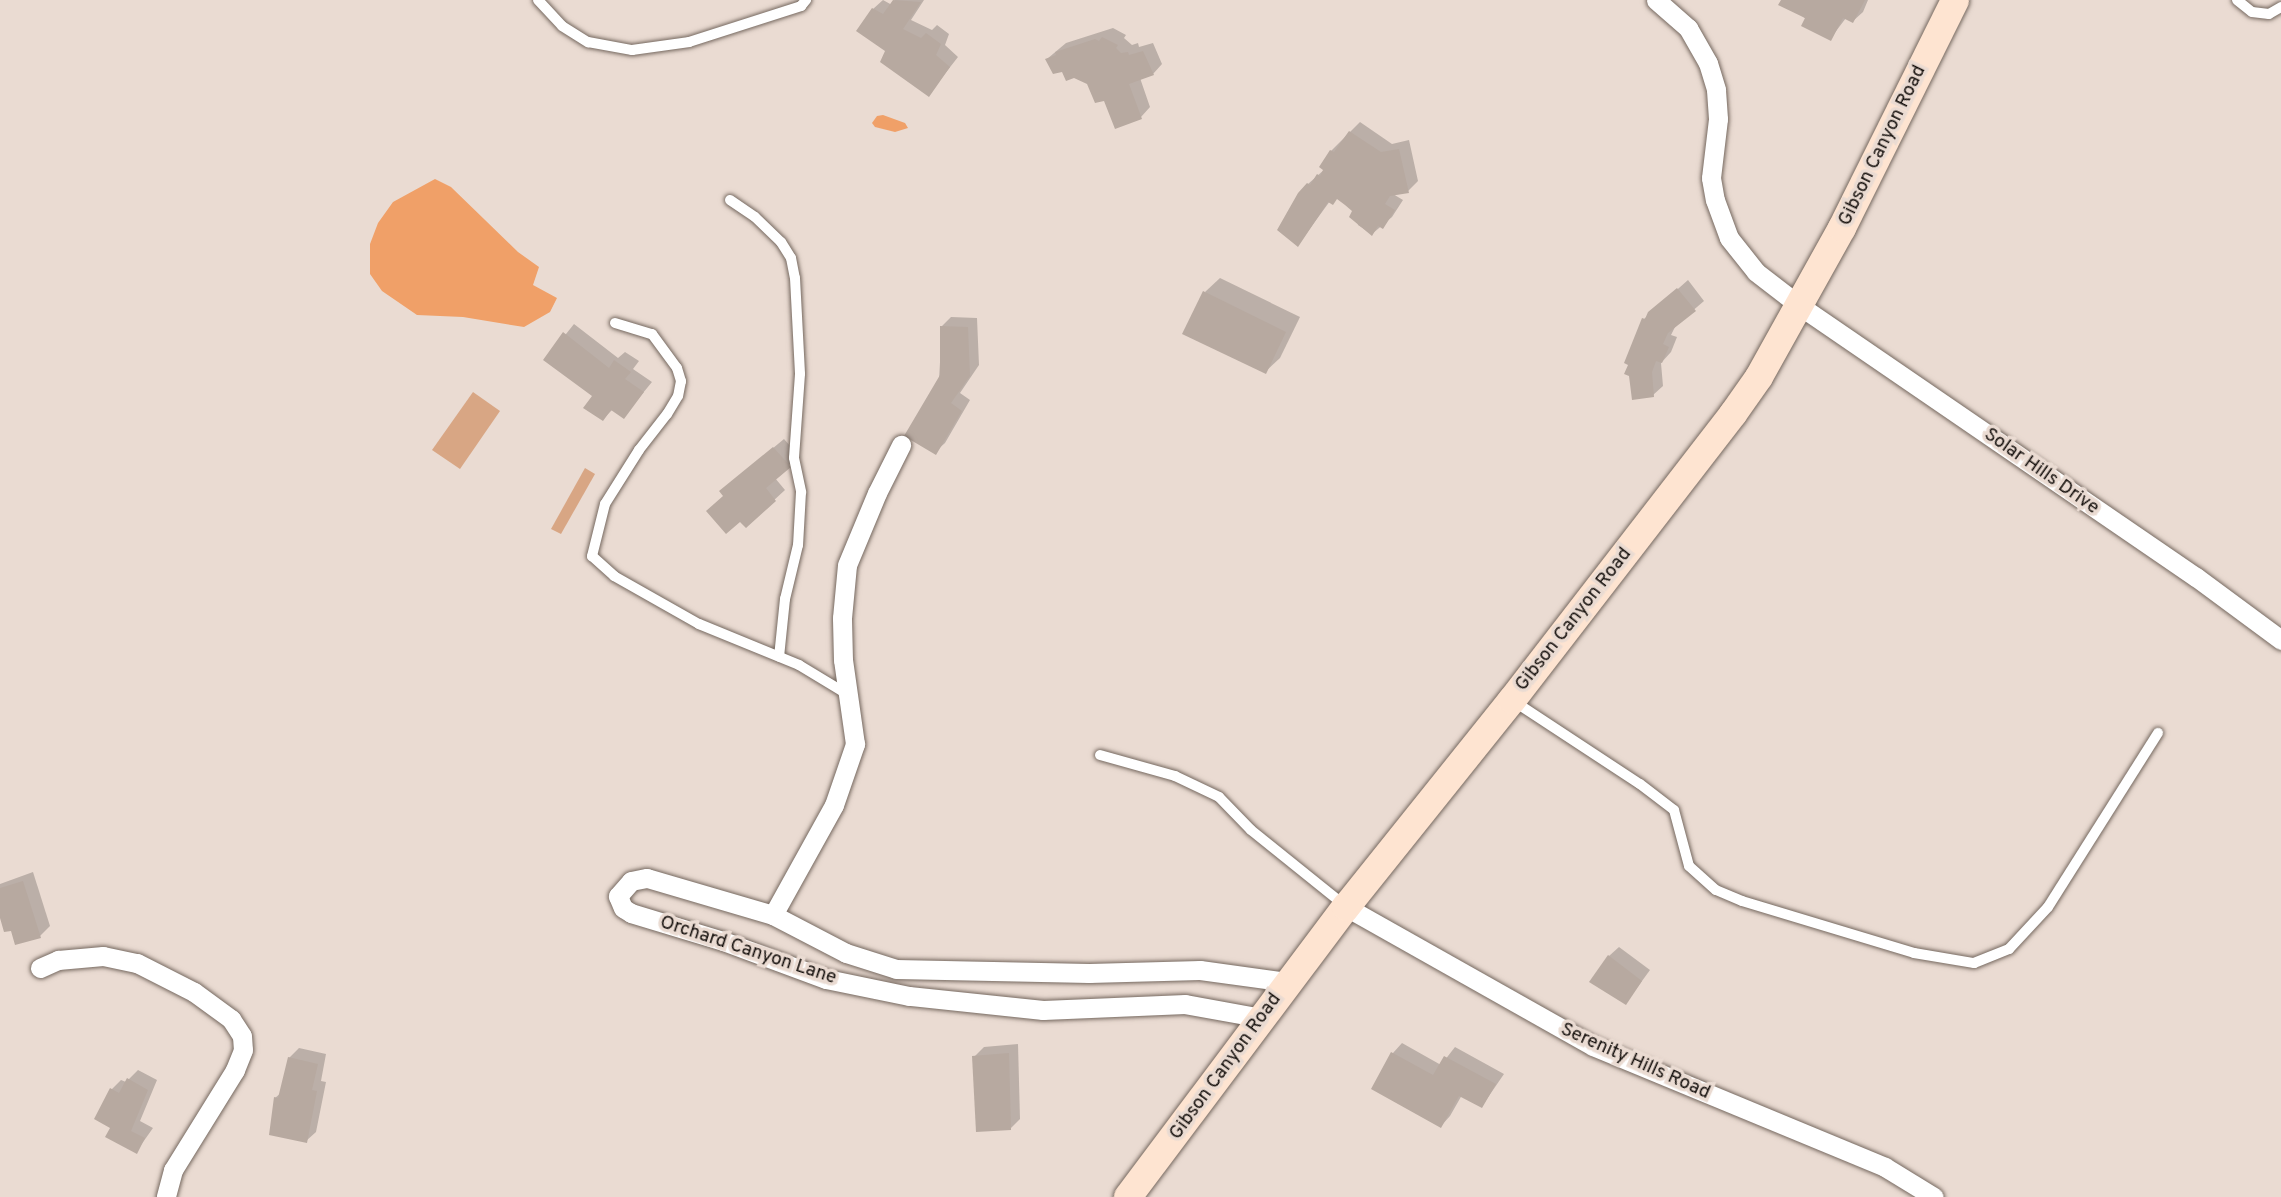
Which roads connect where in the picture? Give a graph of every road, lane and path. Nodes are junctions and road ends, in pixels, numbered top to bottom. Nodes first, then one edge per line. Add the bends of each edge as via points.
1 (538, 0) edge
2 (806, 0) edge
3 (1656, 0) edge
4 (1955, 0) edge
5 (2237, 0) edge
6 (2281, 7) edge
7 (730, 200) dead end
8 (1800, 306) junction
9 (615, 323) dead end
10 (901, 444) dead end
11 (2281, 640) edge
12 (779, 657) junction
13 (848, 694) junction
14 (1512, 700) junction
15 (2158, 733) dead end
16 (1100, 755) dead end
17 (1346, 907) junction
18 (773, 915) junction
19 (40, 968) dead end
20 (1288, 982) junction
21 (1262, 1018) junction
22 (166, 1197) edge
23 (1128, 1197) edge
24 (1934, 1197) edge

1 - 2 lane via 562,26 588,41 632,50 700,39 801,6
3 - 8 street, Solar Hills Drive via 1688,28 1708,63 1718,119 1711,178 1730,238 1756,272
4 - 8 main road, Gibson Canyon Road
5 - 6 lane via 2252,12 2269,14
7 - 12 lane via 782,242 795,278 800,374 794,458 801,492 798,545
8 - 11 street, Solar Hills Drive
8 - 14 main road, Gibson Canyon Road via 1733,415
9 - 12 lane via 652,334 681,381 667,414 605,504 592,556 614,576 699,624
10 - 13 street via 847,565 842,618
12 - 13 lane
13 - 18 street via 855,744 834,805
14 - 15 lane via 1674,810 1689,866 1716,890 1914,953 1974,963 2009,949 2048,906
14 - 17 main road, Gibson Canyon Road
16 - 17 lane via 1175,776 1219,797 1251,830
17 - 20 main road, Gibson Canyon Road
17 - 24 street, Serenity Hills Road via 1593,1046 1885,1167
18 - 20 street, Orchard Canyon Lane via 846,953 896,969 1200,970
18 - 21 street, Orchard Canyon Lane via 647,878 631,881 618,897 631,913 826,979 909,996 1043,1010 1185,1004
19 - 22 street via 58,960 103,956 137,963 194,992 231,1019 242,1036 243,1050 235,1070 173,1170
20 - 21 main road, Gibson Canyon Road
21 - 23 main road, Gibson Canyon Road

